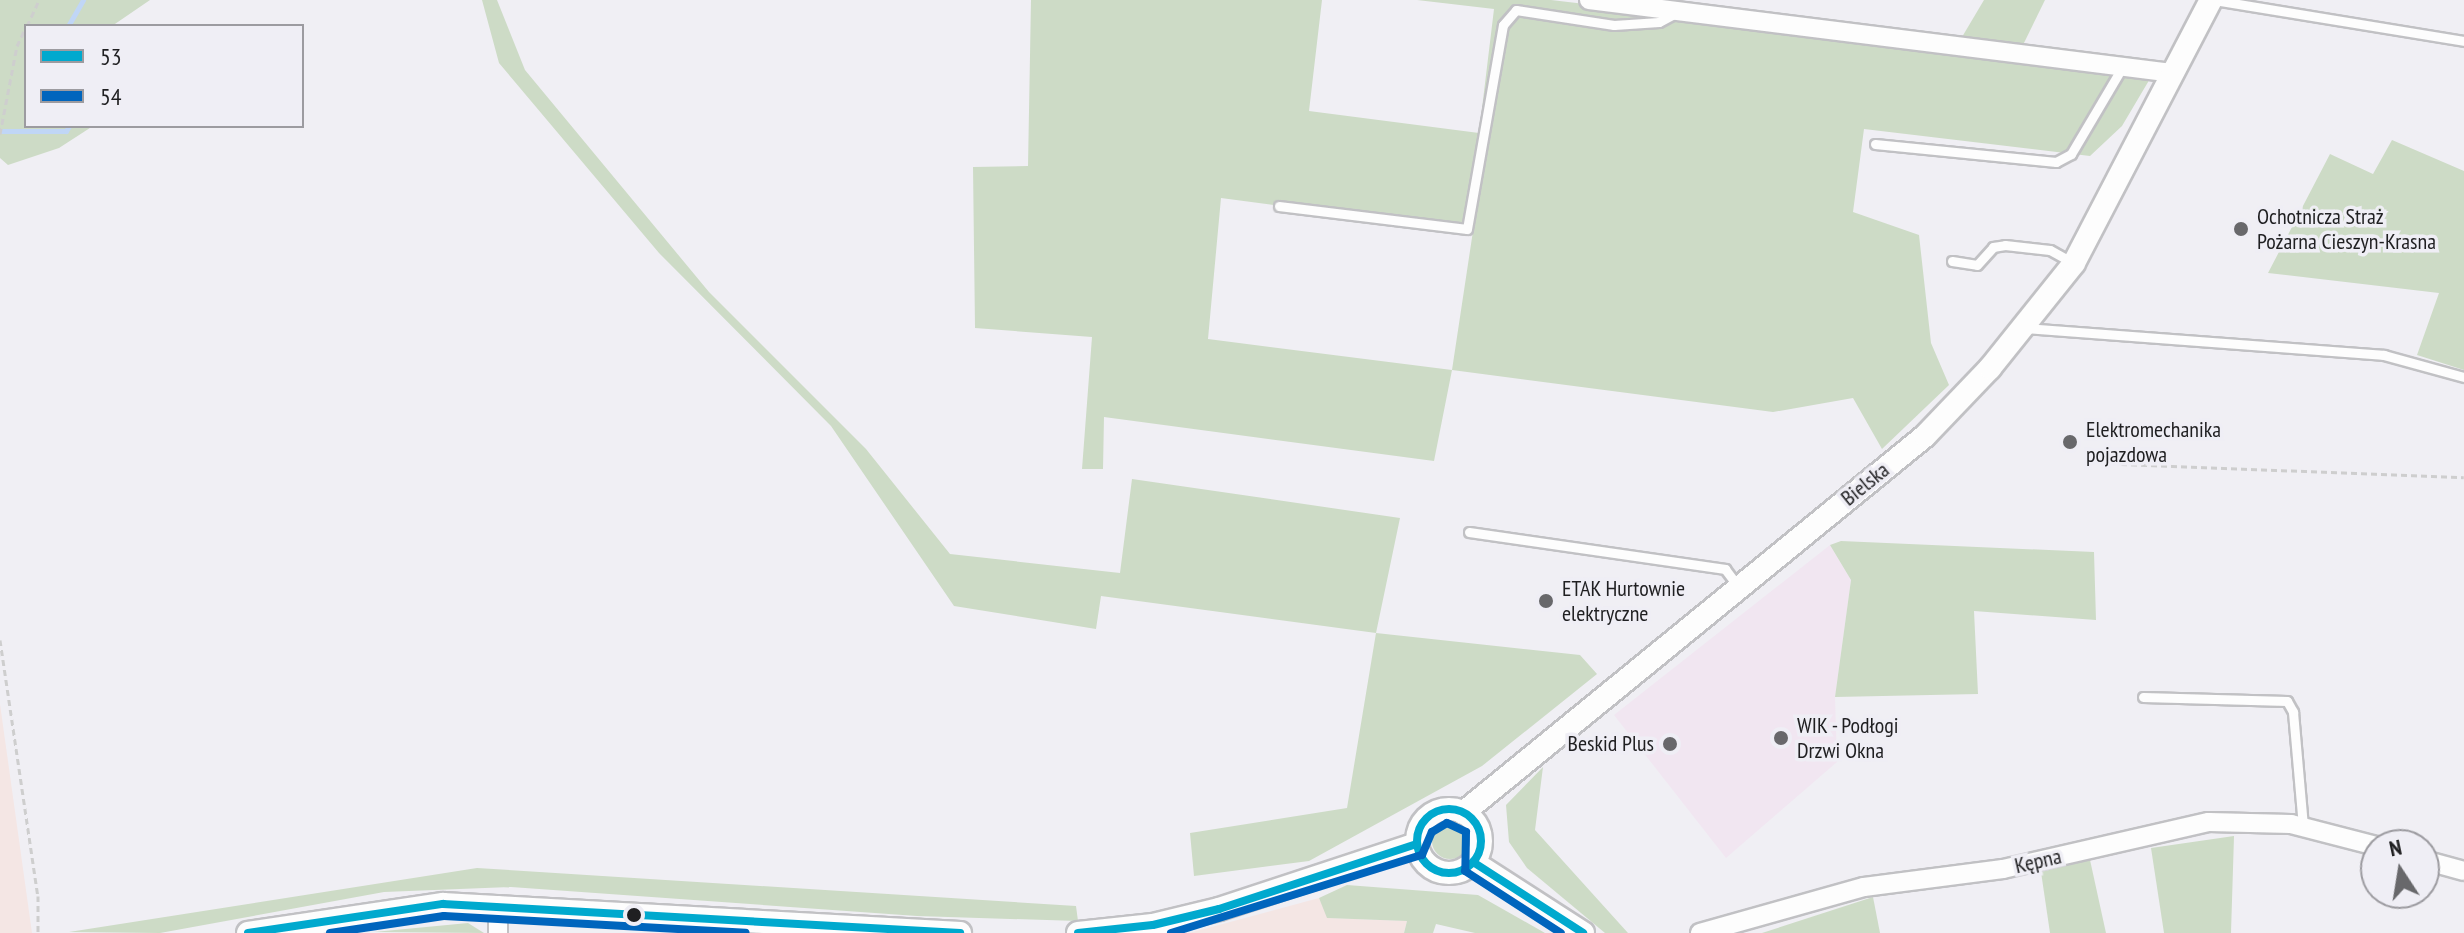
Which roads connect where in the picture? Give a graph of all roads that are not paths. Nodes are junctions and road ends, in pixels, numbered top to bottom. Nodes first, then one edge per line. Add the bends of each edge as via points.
1 (1589, 0) edge
2 (2212, 0) edge
3 (1681, 10) junction
4 (2464, 41) edge
5 (2123, 66) junction
6 (2173, 73) junction
7 (1875, 144) dead end
8 (1279, 206) dead end
9 (1952, 261) dead end
10 (2074, 263) junction
11 (2026, 328) junction
12 (2464, 377) edge
13 (1469, 532) dead end
14 (1738, 586) junction
15 (2143, 697) dead end
16 (1463, 813) junction
17 (2303, 827) junction
18 (2360, 842) edge
19 (1417, 844) junction
20 (1473, 862) junction
21 (2440, 864) edge
22 (2464, 871) edge
23 (498, 905) junction
24 (248, 933) edge
25 (498, 933) edge
26 (960, 933) edge
27 (1078, 933) edge
28 (1583, 933) edge
29 (1700, 933) edge

1 - 3 street
2 - 4 lane
2 - 6 street, Bielska
3 - 5 street
3 - 8 lane via 1659,22 1614,25 1516,10 1503,25 1467,229
5 - 6 street
5 - 7 lane via 2071,154 2056,162
6 - 10 street, Bielska
9 - 10 lane via 1977,265 1993,247 2005,245 2050,250
10 - 11 street, Bielska
11 - 12 lane via 2384,355
11 - 14 street, Bielska via 1925,436
13 - 14 lane via 1725,569
14 - 16 street, Bielska
15 - 17 lane via 2287,701 2293,712
16 - 19 street via 1444,810 1427,818
16 - 20 street via 1480,835
17 - 18 street, Kępna
17 - 29 street, Kępna via 2235,821 2156,831 2003,869 1864,887
19 - 20 street via 1425,863 1444,873
19 - 27 street via 1219,909 1153,925
20 - 28 street
21 - 22 street
23 - 24 street via 386,909
23 - 25 street
23 - 26 street

